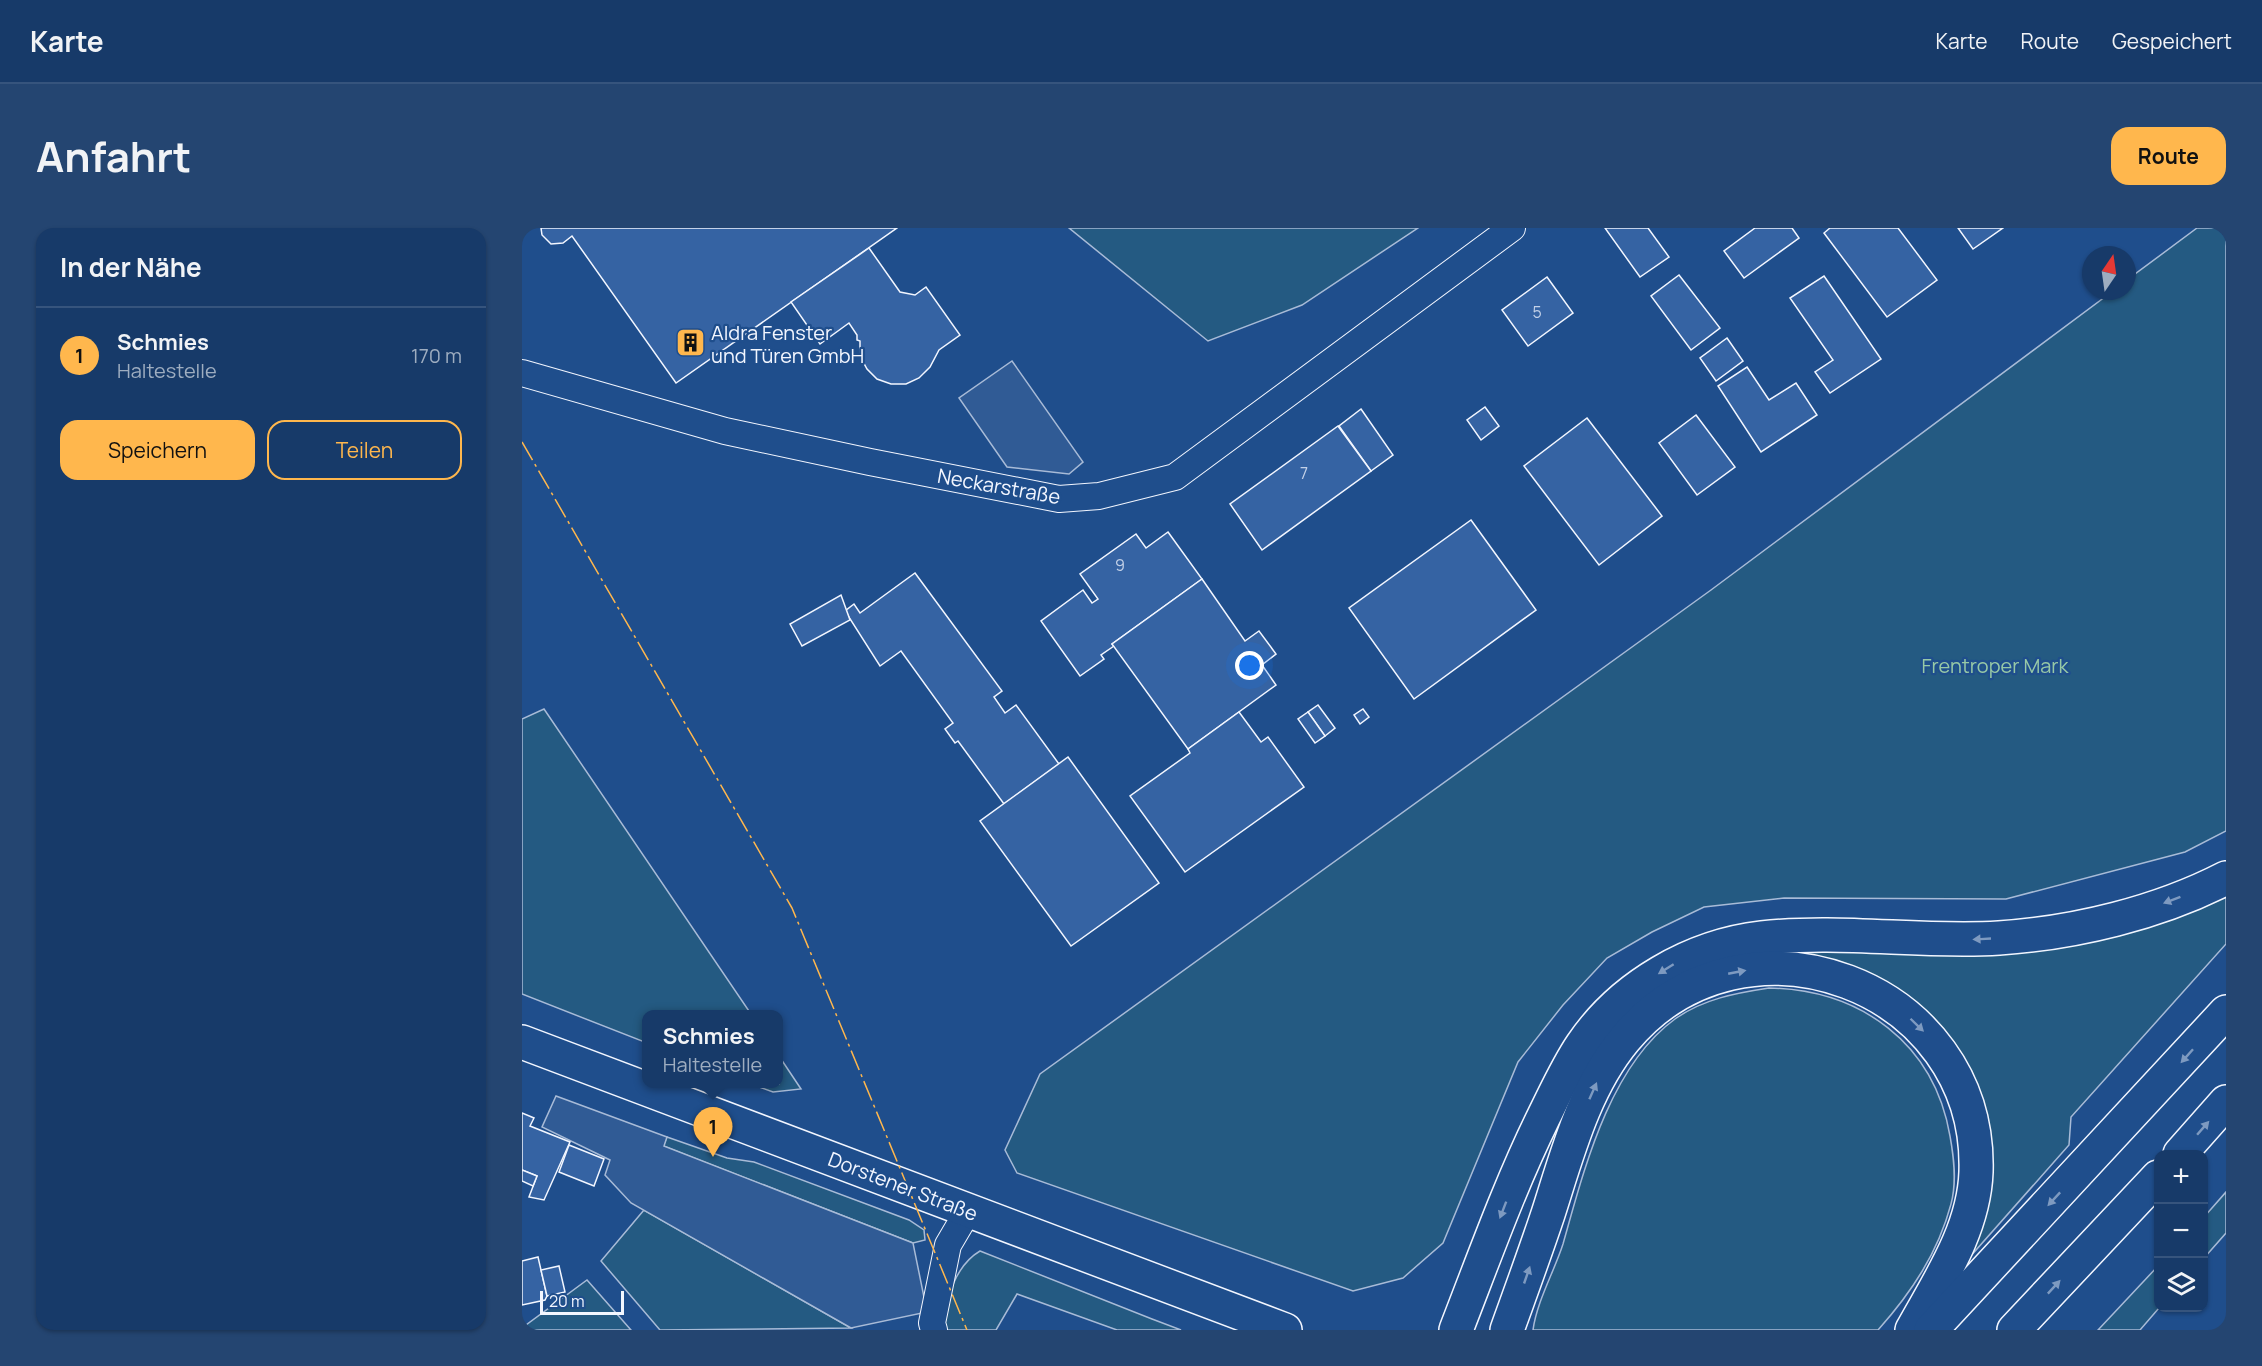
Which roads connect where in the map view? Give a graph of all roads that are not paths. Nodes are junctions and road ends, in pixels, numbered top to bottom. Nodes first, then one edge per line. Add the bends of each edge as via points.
1 (1512, 228) edge
2 (522, 373) edge
3 (2226, 878) edge
4 (2226, 1012) edge
5 (522, 1042) edge
6 (642, 1087) edge
7 (644, 1088) edge
8 (2226, 1102) edge
9 (2184, 1150) edge
10 (2154, 1181) edge
11 (968, 1210) junction
12 (934, 1330) edge
13 (1285, 1330) edge
14 (1456, 1330) edge
15 (1508, 1330) edge
16 (1911, 1330) edge
17 (1931, 1330) edge
18 (2014, 1330) edge

1 - 2 street, Neckarstraße via 1175,477 1099,496 1059,499 859,460 714,428
3 -> 14 main road via 2165,903 2056,932 1973,939 1829,935 1762,938 1716,948 1673,964 1632,991 1597,1024 1568,1067 1525,1155
4 -> 17 main road
5 - 6 main road, Dorstener Straße
7 - 11 main road, Dorstener Straße
9 -> 8 main road
18 -> 10 main road
11 - 12 street via 948,1245 932,1323
11 - 13 main road, Dorstener Straße
15 -> 16 main road via 1584,1111 1614,1053 1645,1018 1694,986 1726,974 1784,968 1839,978 1890,1003 1937,1047 1962,1092 1974,1144 1974,1193 1955,1251

